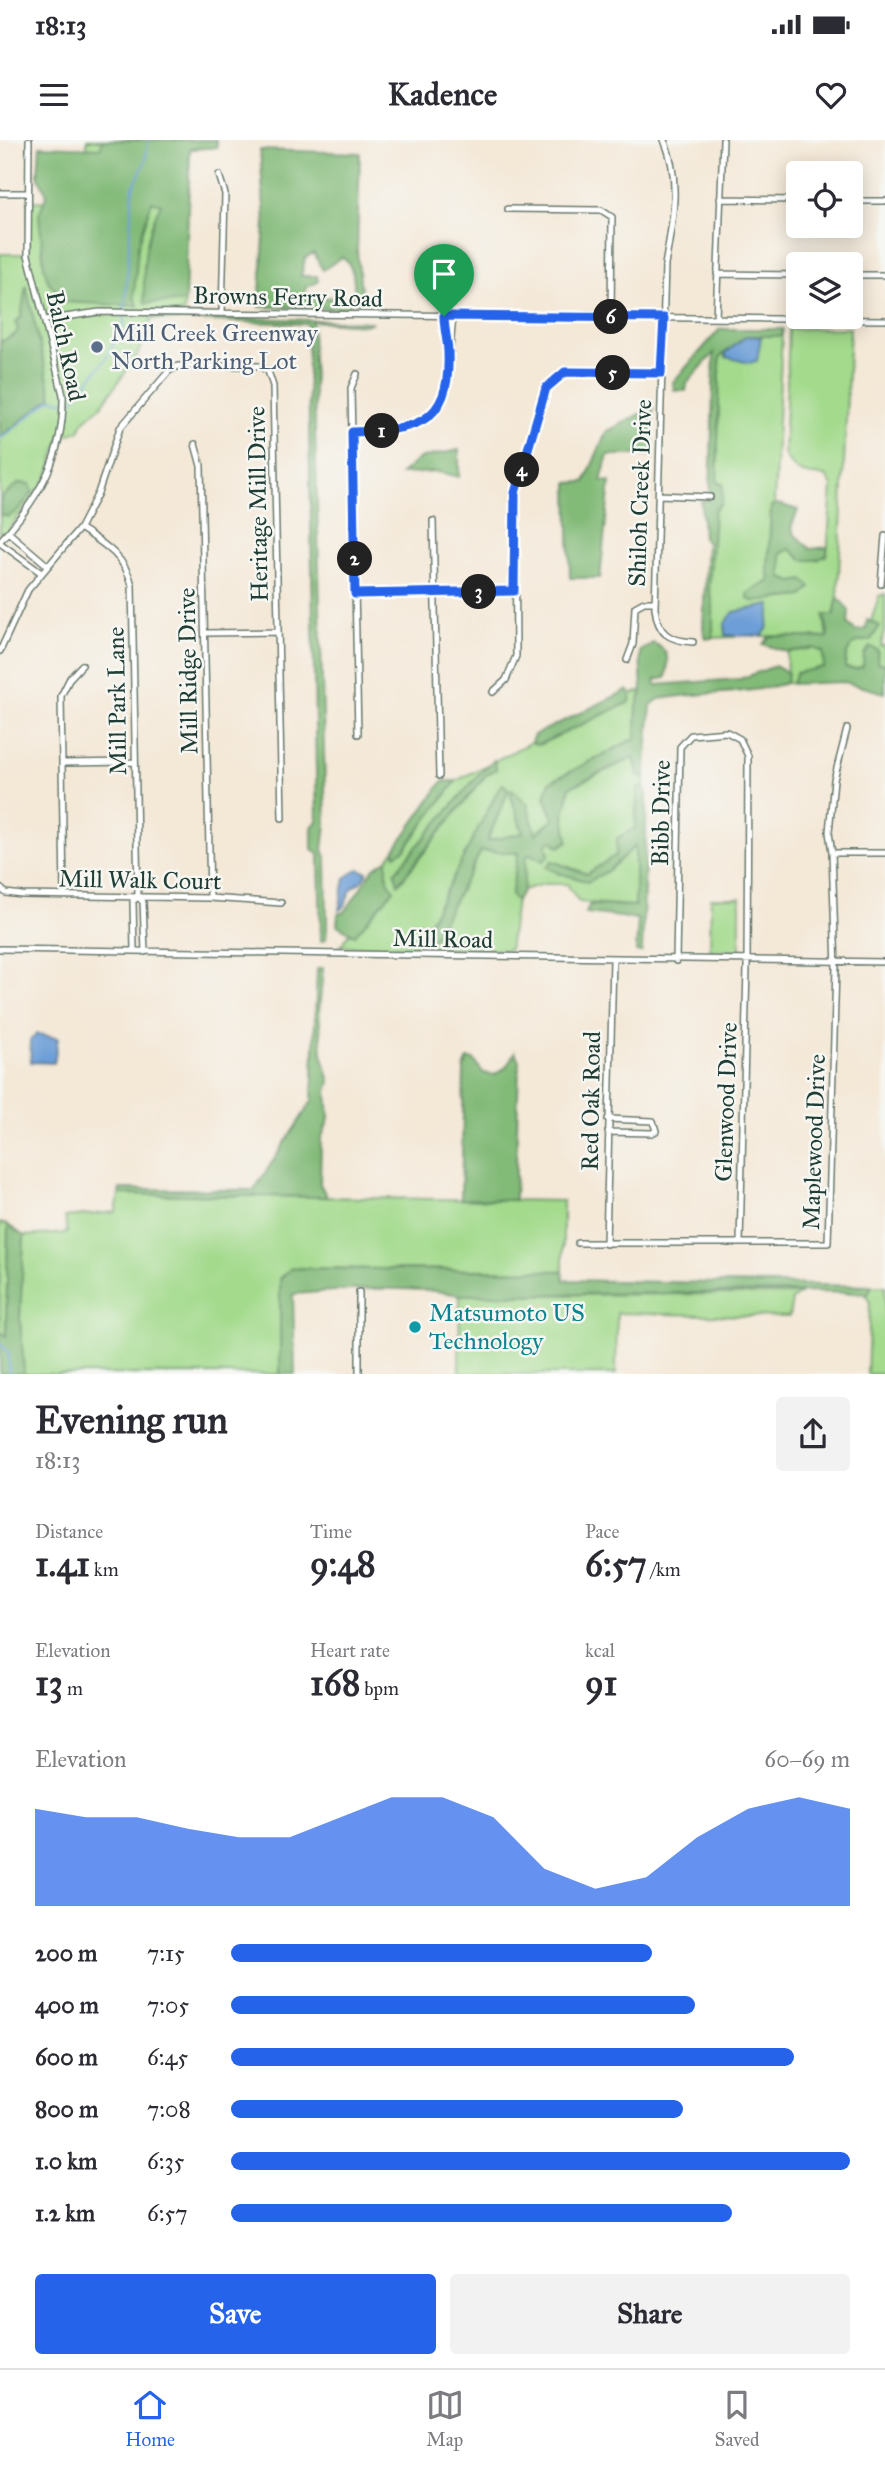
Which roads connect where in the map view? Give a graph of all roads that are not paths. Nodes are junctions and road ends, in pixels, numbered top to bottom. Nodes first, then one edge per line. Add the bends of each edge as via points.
1 (29, 140) edge
2 (664, 140) edge
3 (723, 140) edge
4 (219, 175) dead end
5 (0, 193) edge
6 (28, 193) junction
7 (720, 200) junction
8 (786, 200) edge
9 (863, 201) edge
10 (885, 201) edge
11 (508, 209) dead end
12 (717, 274) junction
13 (786, 275) edge
14 (863, 275) edge
15 (885, 275) edge
16 (39, 299) junction
17 (222, 314) junction
18 (69, 316) junction
19 (444, 316) junction
20 (453, 316) junction
21 (611, 317) junction
22 (664, 318) junction
23 (716, 318) junction
24 (45, 320) junction
25 (885, 320) edge
26 (49, 337) junction
27 (448, 349) junction
28 (661, 373) junction
29 (357, 374) dead end
30 (352, 432) junction
31 (195, 444) dead end
32 (659, 495) junction
33 (710, 497) dead end
34 (433, 521) dead end
35 (80, 528) junction
36 (8, 532) junction
37 (885, 536) edge
38 (0, 542) edge
39 (47, 565) junction
40 (40, 572) junction
41 (881, 584) dead end
42 (514, 591) junction
43 (435, 593) junction
44 (355, 594) junction
45 (655, 602) junction
46 (277, 632) junction
47 (205, 633) junction
48 (693, 642) dead end
49 (0, 651) edge
50 (627, 660) dead end
51 (82, 665) dead end
52 (493, 692) dead end
53 (847, 729) dead end
54 (358, 734) dead end
55 (135, 762) junction
56 (62, 763) junction
57 (439, 776) dead end
58 (282, 818) dead end
59 (832, 853) junction
60 (885, 853) edge
61 (0, 888) edge
62 (64, 895) junction
63 (138, 897) junction
64 (210, 898) junction
65 (281, 903) dead end
66 (0, 949) edge
67 (134, 951) junction
68 (145, 952) junction
69 (613, 960) junction
70 (676, 961) junction
71 (747, 961) junction
72 (836, 961) junction
73 (885, 962) edge
74 (608, 1119) junction
75 (608, 1132) junction
76 (578, 1243) dead end
77 (740, 1243) junction
78 (606, 1244) junction
79 (359, 1292) dead end
80 (359, 1374) edge

1 - 6 street, Balch Road
2 - 22 street, Shiloh Creek Drive via 674,173
3 - 7 street
4 - 17 street via 225,194
5 - 6 street
6 - 16 street, Balch Road via 27,245
7 - 8 street
7 - 12 street
9 - 10 street
11 - 21 street via 601,210 612,217
12 - 13 street
12 - 23 street
14 - 15 street
16 - 18 street via 53,315
16 - 24 street, Balch Road
17 - 18 street, Browns Ferry Road
17 - 19 street, Browns Ferry Road
18 - 24 street, Browns Ferry Road
18 - 26 street via 53,324
19 - 20 street, Browns Ferry Road
19 - 27 street
20 - 21 street, Browns Ferry Road
20 - 27 street
21 - 22 street, Browns Ferry Road
22 - 23 street, Browns Ferry Road
22 - 28 street, Shiloh Creek Drive
23 - 25 street, Browns Ferry Road
24 - 26 street, Balch Road
26 - 36 street, Balch Road via 63,395 55,460 35,500
27 - 30 street via 444,395 430,416 404,429
28 - 32 street, Shiloh Creek Drive
28 - 42 street via 565,372 546,388 515,493
29 - 30 street via 351,388
30 - 44 street
31 - 47 street, Mill Ridge Drive via 201,466
32 - 33 street
32 - 45 street, Shiloh Creek Drive
34 - 43 street
35 - 39 street, Heritage Mill Drive
35 - 46 street, Heritage Mill Drive via 98,493 120,428 169,371 178,366 259,366 268,371 273,386
35 - 55 street, Mill Park Lane via 128,567
36 - 38 street, Balch Road
36 - 39 street
37 - 41 street
38 - 40 street
39 - 40 street, Heritage Mill Drive
40 - 49 street, Heritage Mill Drive via 16,610
42 - 43 street
42 - 52 street via 516,656 506,680
43 - 44 street
43 - 57 street
44 - 54 street
45 - 48 street, Shiloh Creek Drive via 663,634
45 - 50 street via 635,607 633,644
46 - 47 street
46 - 58 street, Heritage Mill Drive
47 - 64 street, Mill Ridge Drive
51 - 56 street via 61,696
53 - 59 street via 830,807
55 - 56 street
55 - 63 street, Mill Park Lane
56 - 62 street
59 - 60 street
59 - 72 street
61 - 62 street, Mill Walk Court via 22,895
62 - 63 street, Mill Walk Court
63 - 64 street, Mill Walk Court
63 - 67 street, Mill Park Lane via 134,901
63 - 68 street, Mill Park Lane via 144,902
64 - 65 street, Mill Walk Court
66 - 67 street, Mill Road
67 - 68 street, Mill Road
68 - 69 street, Mill Road
69 - 70 street, Mill Road
69 - 74 street, Red Oak Road
70 - 71 street, Mill Road
70 - 71 street, Bibb Drive via 680,747 691,735 727,732 740,739 748,756
71 - 72 street, Mill Road
71 - 77 street, Glenwood Drive
72 - 73 street, Mill Road
72 - 77 street, Maplewood Drive via 828,1243
74 - 75 street, Red Oak Road
74 - 75 street via 653,1121 656,1130
75 - 78 street, Red Oak Road
76 - 78 street, Maplewood Drive
77 - 78 street, Maplewood Drive
79 - 80 street

